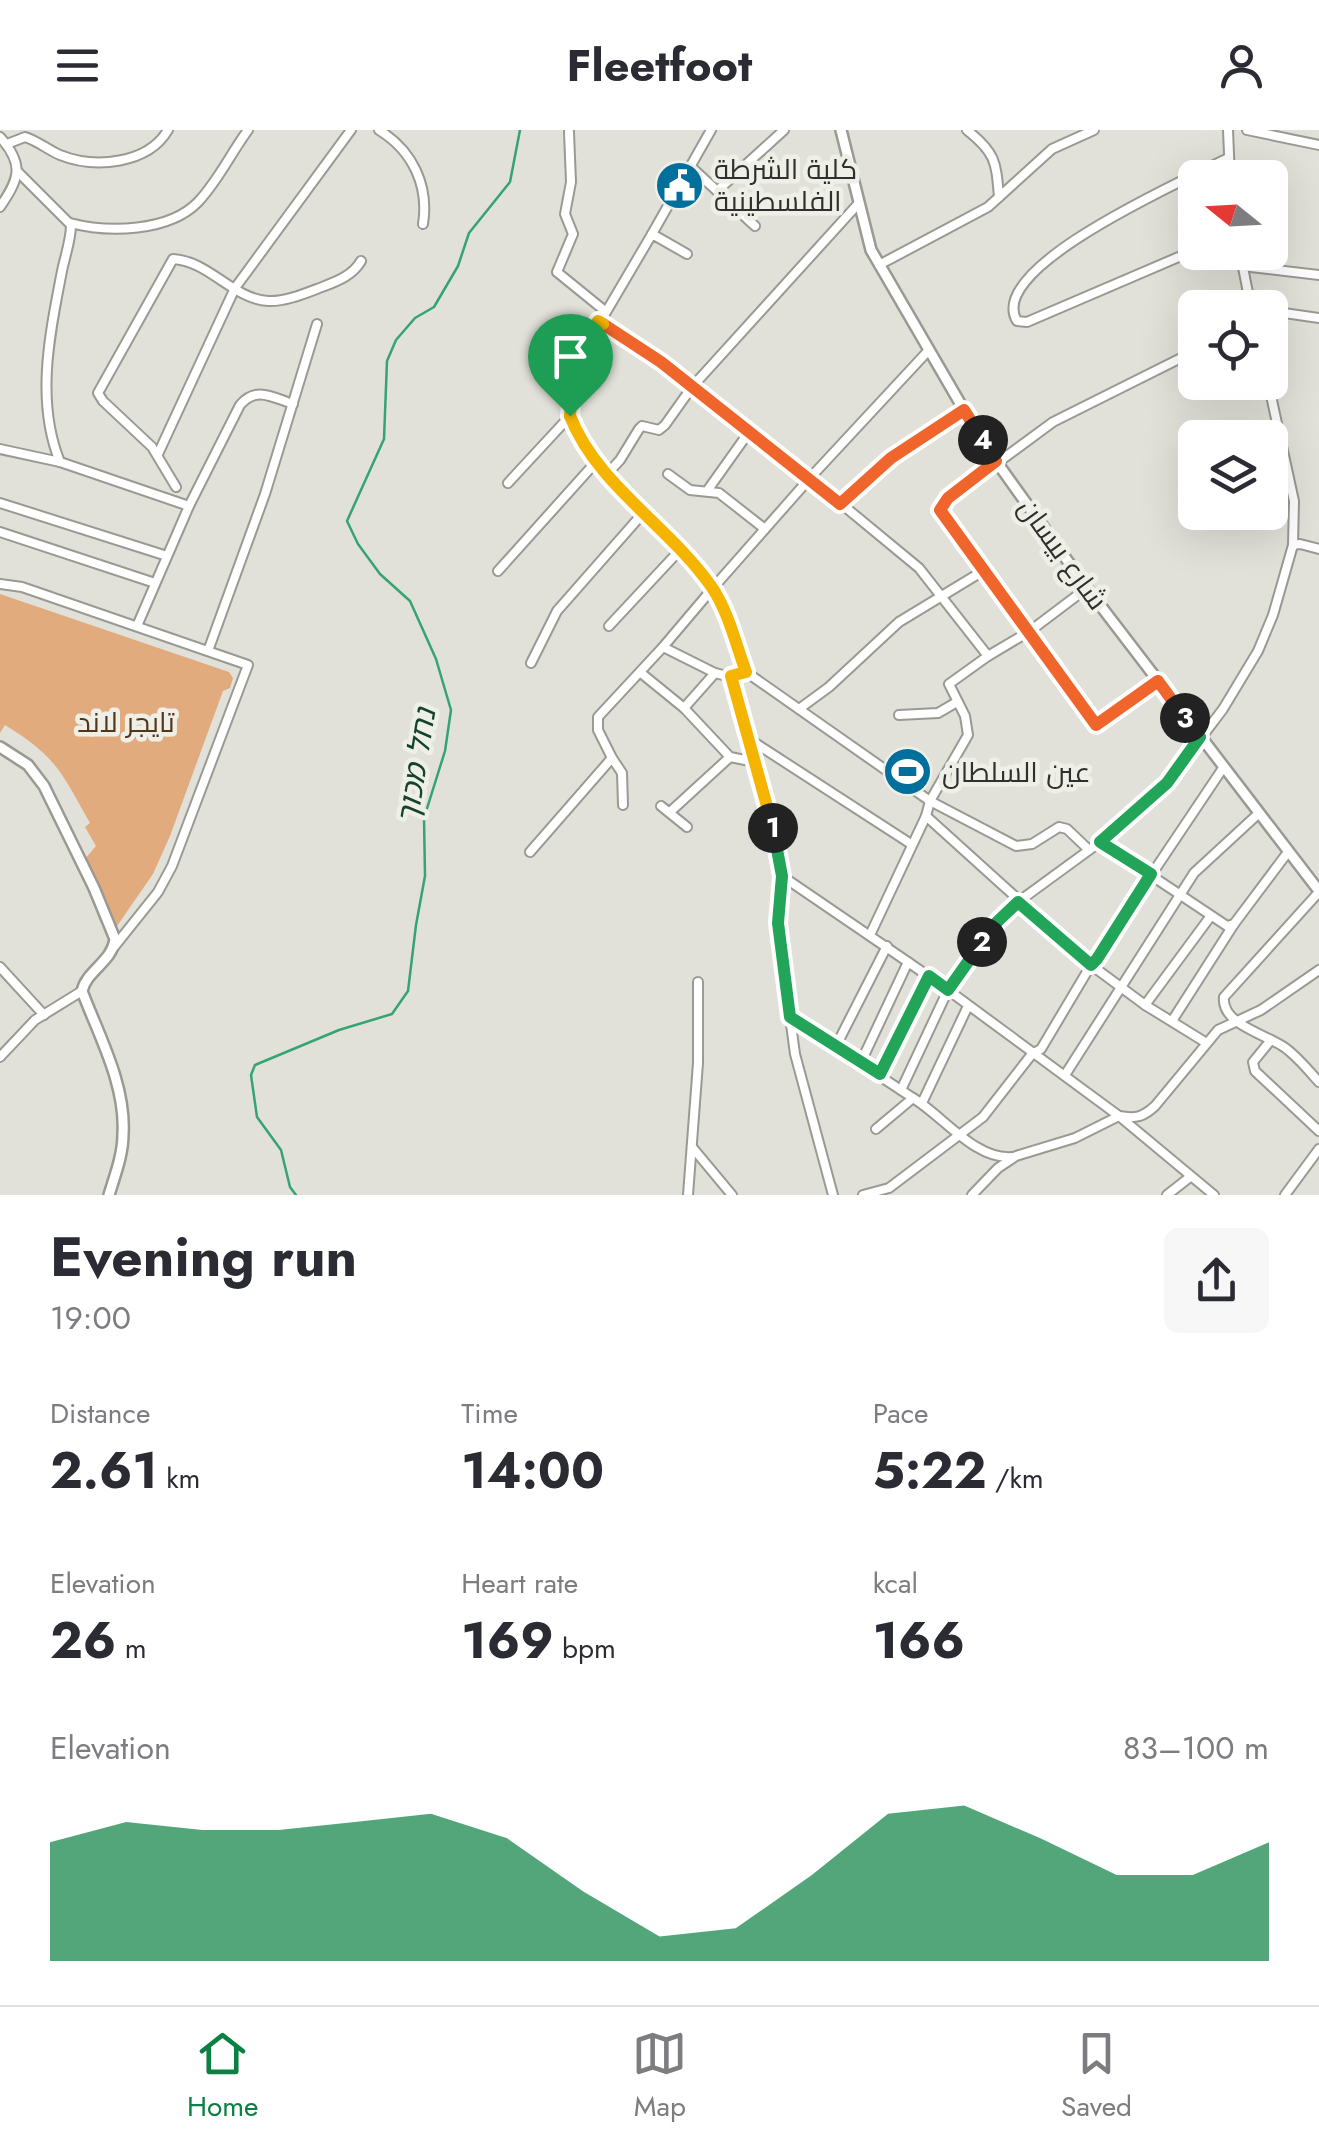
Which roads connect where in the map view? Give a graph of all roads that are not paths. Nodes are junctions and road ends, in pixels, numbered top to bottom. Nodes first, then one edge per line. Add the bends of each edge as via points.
1 (168, 130) edge
2 (248, 130) edge
3 (351, 130) edge
4 (380, 130) edge
5 (711, 130) edge
6 (784, 130) edge
7 (841, 130) edge
8 (967, 130) edge
9 (1094, 130) edge
10 (1228, 130) edge
11 (1247, 130) edge
12 (570, 132) edge
13 (1290, 134) edge
14 (3, 141) edge
15 (1319, 144) edge
16 (1228, 158) joint
17 (1224, 160) edge
18 (690, 166) junction
19 (17, 171) junction
20 (1178, 184) edge
21 (717, 191) junction
22 (1000, 197) junction
23 (858, 204) junction
24 (0, 208) edge
25 (70, 223) junction
26 (422, 224) dead end
27 (755, 226) dead end
28 (652, 234) junction
29 (688, 254) dead end
30 (1178, 257) edge
31 (361, 261) dead end
32 (879, 265) junction
33 (1276, 270) edge
34 (1319, 275) edge
35 (235, 288) junction
36 (605, 311) junction
37 (1288, 314) edge
38 (1319, 318) edge
39 (598, 321) junction
40 (317, 324) dead end
41 (928, 351) junction
42 (1178, 359) edge
43 (692, 387) junction
44 (1272, 400) edge
45 (293, 404) junction
46 (964, 410) junction
47 (570, 416) junction
48 (749, 432) junction
49 (0, 449) edge
50 (158, 454) junction
51 (996, 461) junction
52 (60, 462) junction
53 (595, 462) junction
54 (608, 473) junction
55 (668, 474) dead end
56 (810, 478) junction
57 (508, 483) dead end
58 (176, 487) dead end
59 (707, 491) junction
60 (0, 502) edge
61 (840, 504) junction
62 (189, 506) junction
63 (644, 512) junction
64 (765, 529) junction
65 (0, 532) edge
66 (1293, 545) junction
67 (1319, 549) edge
68 (679, 551) junction
69 (167, 556) junction
70 (983, 570) junction
71 (498, 572) dead end
72 (155, 583) junction
73 (0, 584) edge
74 (713, 588) junction
75 (1087, 588) junction
76 (943, 597) junction
77 (137, 626) junction
78 (609, 626) dead end
79 (1030, 631) junction
80 (663, 647) junction
81 (208, 651) junction
82 (988, 656) junction
83 (531, 663) dead end
84 (746, 672) junction
85 (641, 673) junction
86 (715, 673) junction
87 (731, 676) junction
88 (1158, 681) junction
89 (956, 702) junction
90 (684, 708) junction
91 (799, 709) junction
92 (899, 715) dead end
93 (1200, 737) junction
94 (749, 739) junction
95 (0, 747) edge
96 (730, 757) junction
97 (612, 758) junction
98 (755, 762) junction
99 (1223, 768) junction
100 (930, 801) junction
101 (623, 805) dead end
102 (661, 806) dead end
103 (672, 812) junction
104 (1258, 814) junction
105 (926, 816) junction
106 (687, 827) dead end
107 (1100, 842) junction
108 (911, 844) junction
109 (1088, 850) junction
110 (530, 852) dead end
111 (1288, 852) junction
112 (1151, 874) junction
113 (782, 876) junction
114 (1319, 891) edge
115 (1180, 896) junction
116 (1018, 902) junction
117 (1210, 917) junction
118 (1234, 924) junction
119 (870, 935) junction
120 (888, 946) junction
121 (114, 947) junction
122 (908, 962) junction
123 (1091, 965) junction
124 (0, 967) edge
125 (1319, 970) edge
126 (929, 976) junction
127 (698, 982) dead end
128 (1122, 986) junction
129 (948, 990) junction
130 (82, 992) junction
131 (1146, 1005) junction
132 (968, 1006) junction
133 (44, 1015) junction
134 (790, 1017) junction
135 (1172, 1022) junction
136 (1240, 1022) junction
137 (1271, 1040) junction
138 (1206, 1042) junction
139 (836, 1046) junction
140 (1032, 1054) junction
141 (0, 1057) edge
142 (861, 1062) junction
143 (880, 1074) junction
144 (1065, 1075) junction
145 (1319, 1082) edge
146 (900, 1090) junction
147 (917, 1101) junction
148 (1119, 1116) junction
149 (876, 1129) dead end
150 (960, 1132) junction
151 (1319, 1132) edge
152 (692, 1146) junction
153 (1319, 1149) edge
154 (1016, 1156) junction
155 (1190, 1177) junction
156 (109, 1195) edge
157 (688, 1195) edge
158 (732, 1195) edge
159 (833, 1195) edge
160 (863, 1195) edge
161 (972, 1195) edge
162 (1166, 1195) edge
163 (1214, 1195) edge
164 (1286, 1195) edge

1 - 14 street via 147,152 113,160 65,157 25,137
2 - 25 street via 205,194 180,216 130,227
3 - 35 street
4 - 26 street via 420,177
5 - 18 street
6 - 21 street
7 - 23 street, شارع بيسان
8 - 22 street via 996,162
9 - 22 street via 1052,149
10 - 16 street
11 - 13 street
12 - 36 street via 565,214 573,234 557,272
13 - 15 street
14 - 19 street
16 - 17 street
18 - 21 street
18 - 28 street
19 - 24 street
19 - 25 street
20 - 30 street via 1055,253 1018,290 1014,316 1027,322
21 - 27 street
22 - 32 street
23 - 32 street, شارع بيسان
23 - 43 street
25 - 52 street via 46,374
28 - 29 street
28 - 36 street
31 - 35 street via 337,281 275,300
32 - 41 street, شارع بيسان
33 - 34 street
35 - 50 street
35 - 50 street via 173,259 100,388 103,401
36 - 39 street
37 - 38 street
39 - 43 street
39 - 47 street via 576,370
40 - 45 street
41 - 46 street, شارع بيسان
41 - 56 street
42 - 51 street via 1068,413
43 - 48 street
43 - 54 street via 665,425 639,429
44 - 66 street via 1294,502
45 - 62 street via 248,395
45 - 81 street
46 - 51 street, شارع بيسان
46 - 61 street via 891,458
47 - 53 street
47 - 57 street
48 - 56 street
48 - 59 street
49 - 52 street
50 - 58 street
51 - 70 street via 940,506
51 - 75 street, شارع بيسان
52 - 62 street
53 - 54 street
53 - 71 street
54 - 63 street
55 - 59 street via 690,490
56 - 61 street
56 - 64 street
59 - 64 street
60 - 69 street
61 - 76 street via 908,558
62 - 69 street
63 - 68 street
63 - 83 street via 557,611
64 - 74 street
65 - 72 street
66 - 67 street
66 - 93 street via 1262,642
68 - 74 street
68 - 78 street
69 - 72 street
70 - 76 street
70 - 79 street
72 - 77 street
73 - 77 street
74 - 80 street
74 - 84 street
75 - 79 street
75 - 88 street, شارع بيسان
76 - 82 street
76 - 91 street via 899,622
77 - 81 street
79 - 82 street
79 - 88 street via 1098,726
80 - 85 street
80 - 86 street
81 - 121 street via 248,665 172,866
82 - 89 street via 949,684
84 - 87 street
84 - 91 street
85 - 90 street
85 - 97 street via 598,717
86 - 87 street
86 - 90 street
87 - 94 street
88 - 93 street, شارع بيسان
89 - 92 street via 938,713
89 - 100 street via 968,736
90 - 96 street
91 - 100 street
93 - 99 street, شارع بيسان
93 - 107 street via 1167,783
94 - 98 street
94 - 108 street
95 - 121 street via 28,765 44,786 94,888
96 - 98 street
96 - 103 street
97 - 101 street via 622,774
97 - 110 street
98 - 113 street
99 - 104 street, شارع بيسان
99 - 112 street
100 - 105 street
100 - 109 street via 1016,846 1058,827
102 - 103 street
103 - 106 street
104 - 111 street, شارع بيسان
104 - 115 street via 1194,873
105 - 108 street
105 - 116 street
107 - 109 street
107 - 112 street
108 - 119 street
109 - 116 street
111 - 114 street, شارع بيسان
111 - 118 street
112 - 115 street
112 - 123 street
113 - 119 street
113 - 134 street via 778,923
114 - 136 street via 1224,997 1225,1010
115 - 117 street
115 - 128 street
116 - 123 street
116 - 129 street
117 - 118 street
117 - 131 street
118 - 135 street
119 - 120 street
120 - 122 street
120 - 139 street
121 - 130 street
122 - 126 street
122 - 142 street
123 - 128 street
123 - 140 street
124 - 133 street
125 - 136 street
126 - 129 street
126 - 143 street
127 - 152 street
128 - 131 street
128 - 144 street
129 - 132 street
129 - 146 street
130 - 133 street
130 - 156 street via 123,1119
131 - 135 street
132 - 140 street
132 - 147 street
133 - 141 street
134 - 139 street
134 - 159 street
135 - 138 street
136 - 137 street
136 - 138 street
137 - 145 street
137 - 151 street via 1253,1062 1255,1070
138 - 148 street via 1145,1116
139 - 142 street
140 - 144 street
140 - 150 street via 983,1117
142 - 143 street
143 - 146 street
144 - 148 street
146 - 147 street
147 - 149 street
147 - 150 street
148 - 154 street
148 - 155 street
150 - 154 street via 976,1148
150 - 160 street via 889,1188
152 - 157 street
152 - 158 street
153 - 164 street
154 - 161 street
155 - 162 street
155 - 163 street

